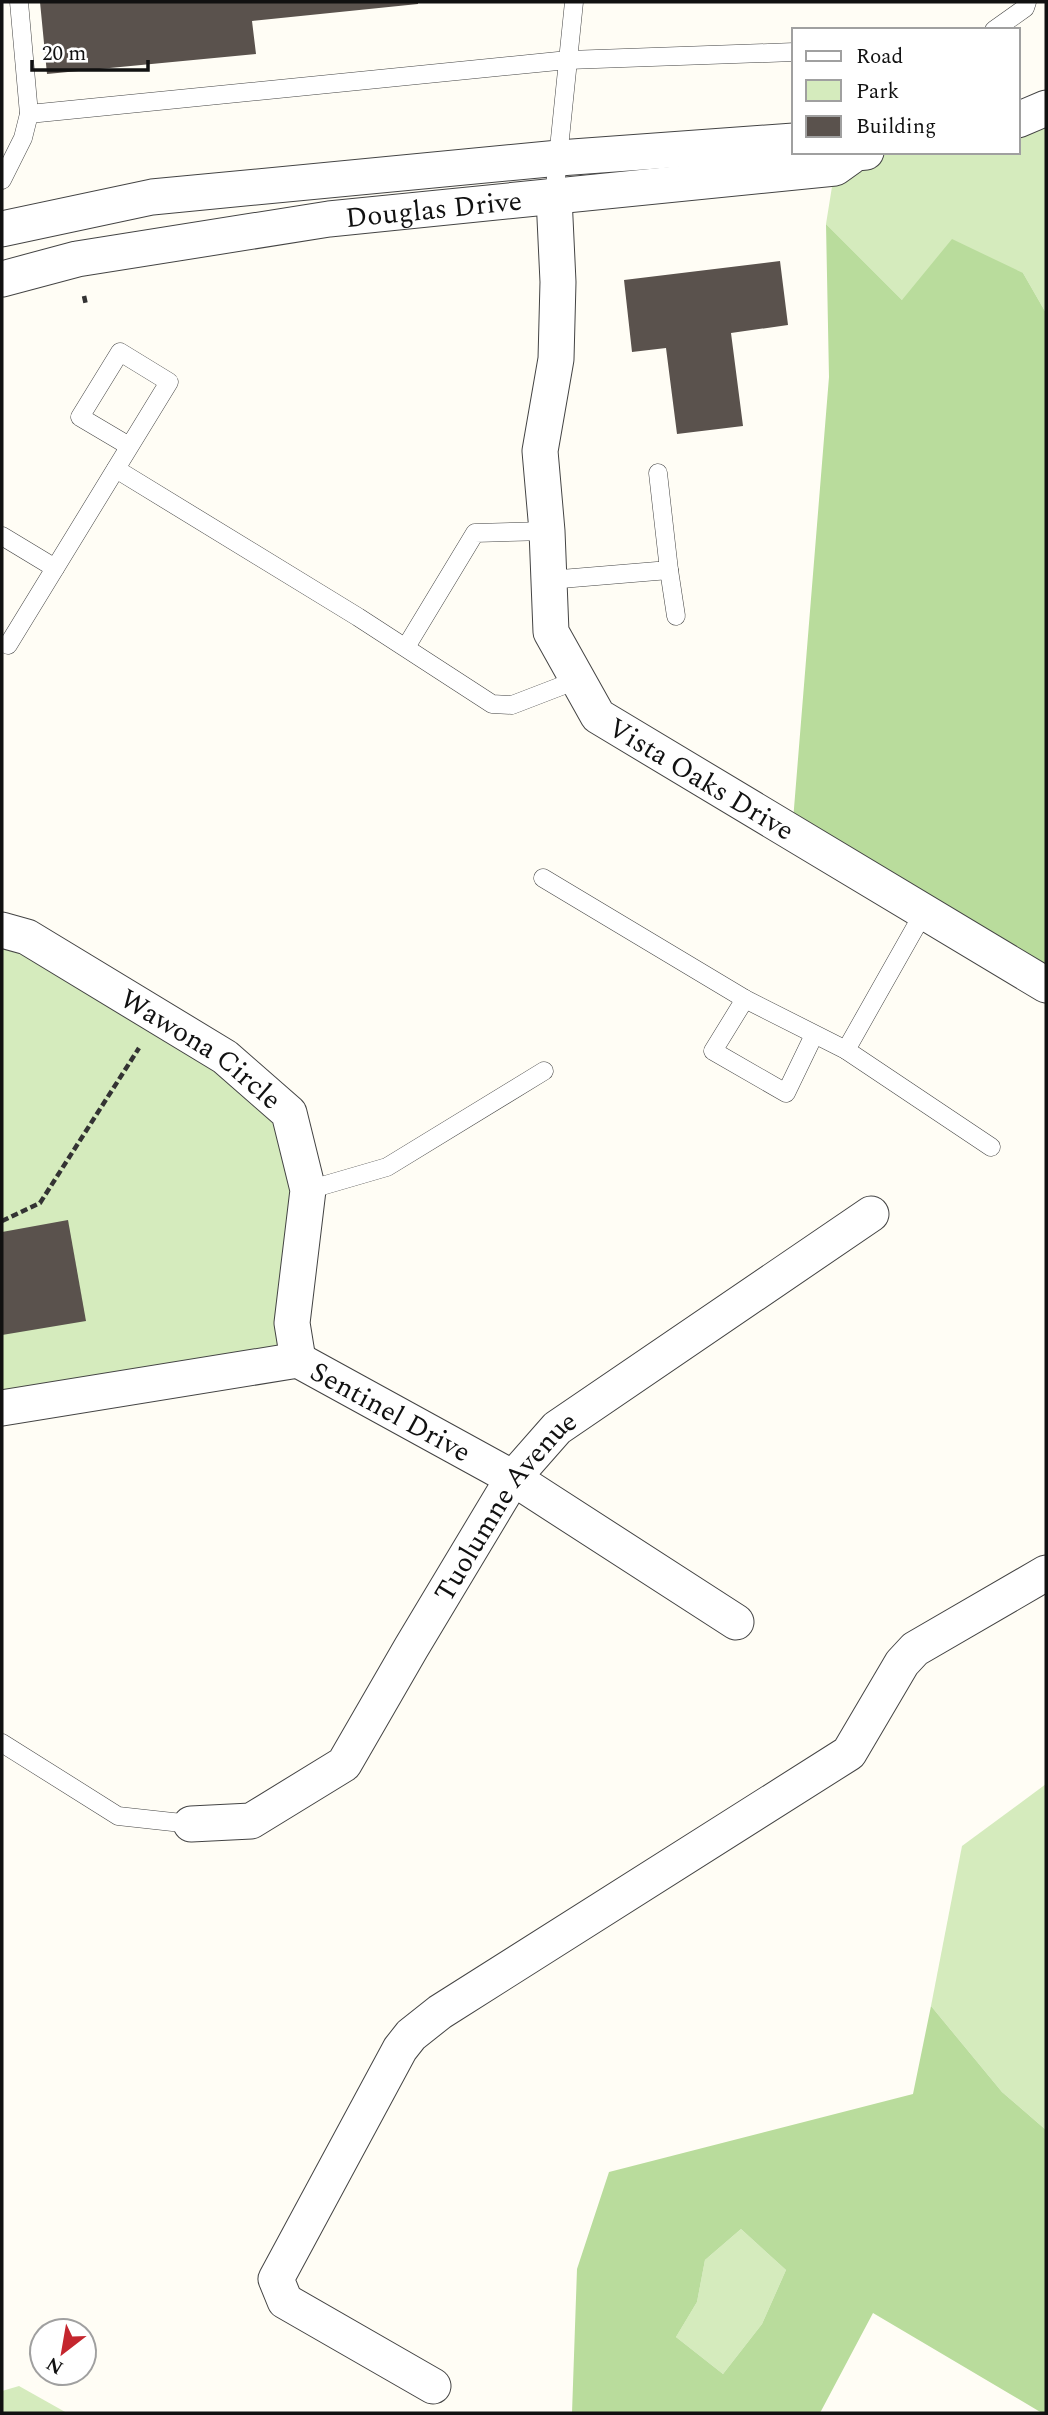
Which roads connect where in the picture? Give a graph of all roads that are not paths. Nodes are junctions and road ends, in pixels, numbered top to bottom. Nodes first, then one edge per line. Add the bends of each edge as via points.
1 (19, 2) edge
2 (574, 2) edge
3 (1027, 2) edge
4 (997, 28) edge
5 (792, 52) edge
6 (568, 60) junction
7 (1046, 108) edge
8 (29, 114) junction
9 (1020, 119) edge
10 (792, 141) edge
11 (857, 154) edge
12 (559, 158) junction
13 (2, 180) edge
14 (554, 197) junction
15 (2, 229) edge
16 (2, 279) edge
17 (129, 446) junction
18 (116, 469) junction
19 (658, 474) dead end
20 (547, 531) junction
21 (2, 536) edge
22 (55, 568) junction
23 (669, 570) junction
24 (549, 580) junction
25 (676, 616) dead end
26 (8, 645) dead end
27 (406, 647) junction
28 (577, 680) junction
29 (543, 878) dead end
30 (924, 912) junction
31 (2, 930) edge
32 (1046, 985) edge
33 (744, 999) junction
34 (814, 1034) junction
35 (846, 1050) junction
36 (544, 1071) dead end
37 (991, 1147) dead end
38 (308, 1190) junction
39 (871, 1214) dead end
40 (298, 1360) junction
41 (2, 1408) edge
42 (513, 1478) junction
43 (1046, 1573) edge
44 (736, 1622) dead end
45 (2, 1743) edge
46 (191, 1824) joint
47 (433, 2386) dead end

1 - 8 lane
2 - 6 lane
3 - 4 lane
5 - 6 lane
6 - 8 lane
6 - 12 lane
7 - 9 street
8 - 13 lane via 23,138
10 - 12 street
11 - 14 street, Douglas Drive via 835,168
12 - 14 lane
12 - 15 street via 152,197
14 - 16 street, Douglas Drive via 329,219 77,259
14 - 20 street, Vista Oaks Drive via 556,359 540,451
17 - 17 lane via 80,417 120,352 169,382
17 - 18 lane
18 - 22 lane
18 - 27 lane
19 - 23 lane
20 - 24 street, Vista Oaks Drive
20 - 27 lane via 475,533
21 - 22 lane
22 - 26 lane
23 - 24 lane
23 - 25 lane
24 - 28 street, Vista Oaks Drive via 551,632
27 - 28 lane via 492,704 512,705
28 - 30 street, Vista Oaks Drive via 598,716
29 - 33 lane
30 - 32 street, Vista Oaks Drive
30 - 35 lane
31 - 38 street, Wawona Circle via 27,937 225,1057 289,1113
33 - 34 lane
33 - 34 lane via 713,1052 786,1093
34 - 35 lane
35 - 37 lane
36 - 38 lane via 387,1167
38 - 40 street, Wawona Circle via 292,1323
39 - 42 street, Tuolumne Avenue via 556,1428
40 - 41 street, Sentinel Drive
40 - 42 street, Sentinel Drive
42 - 44 street, Sentinel Drive
42 - 46 street, Tuolumne Avenue via 344,1765 251,1821
43 - 47 street via 915,1648 849,1753 440,2012 400,2049 276,2278 285,2301
45 - 46 lane via 118,1816

